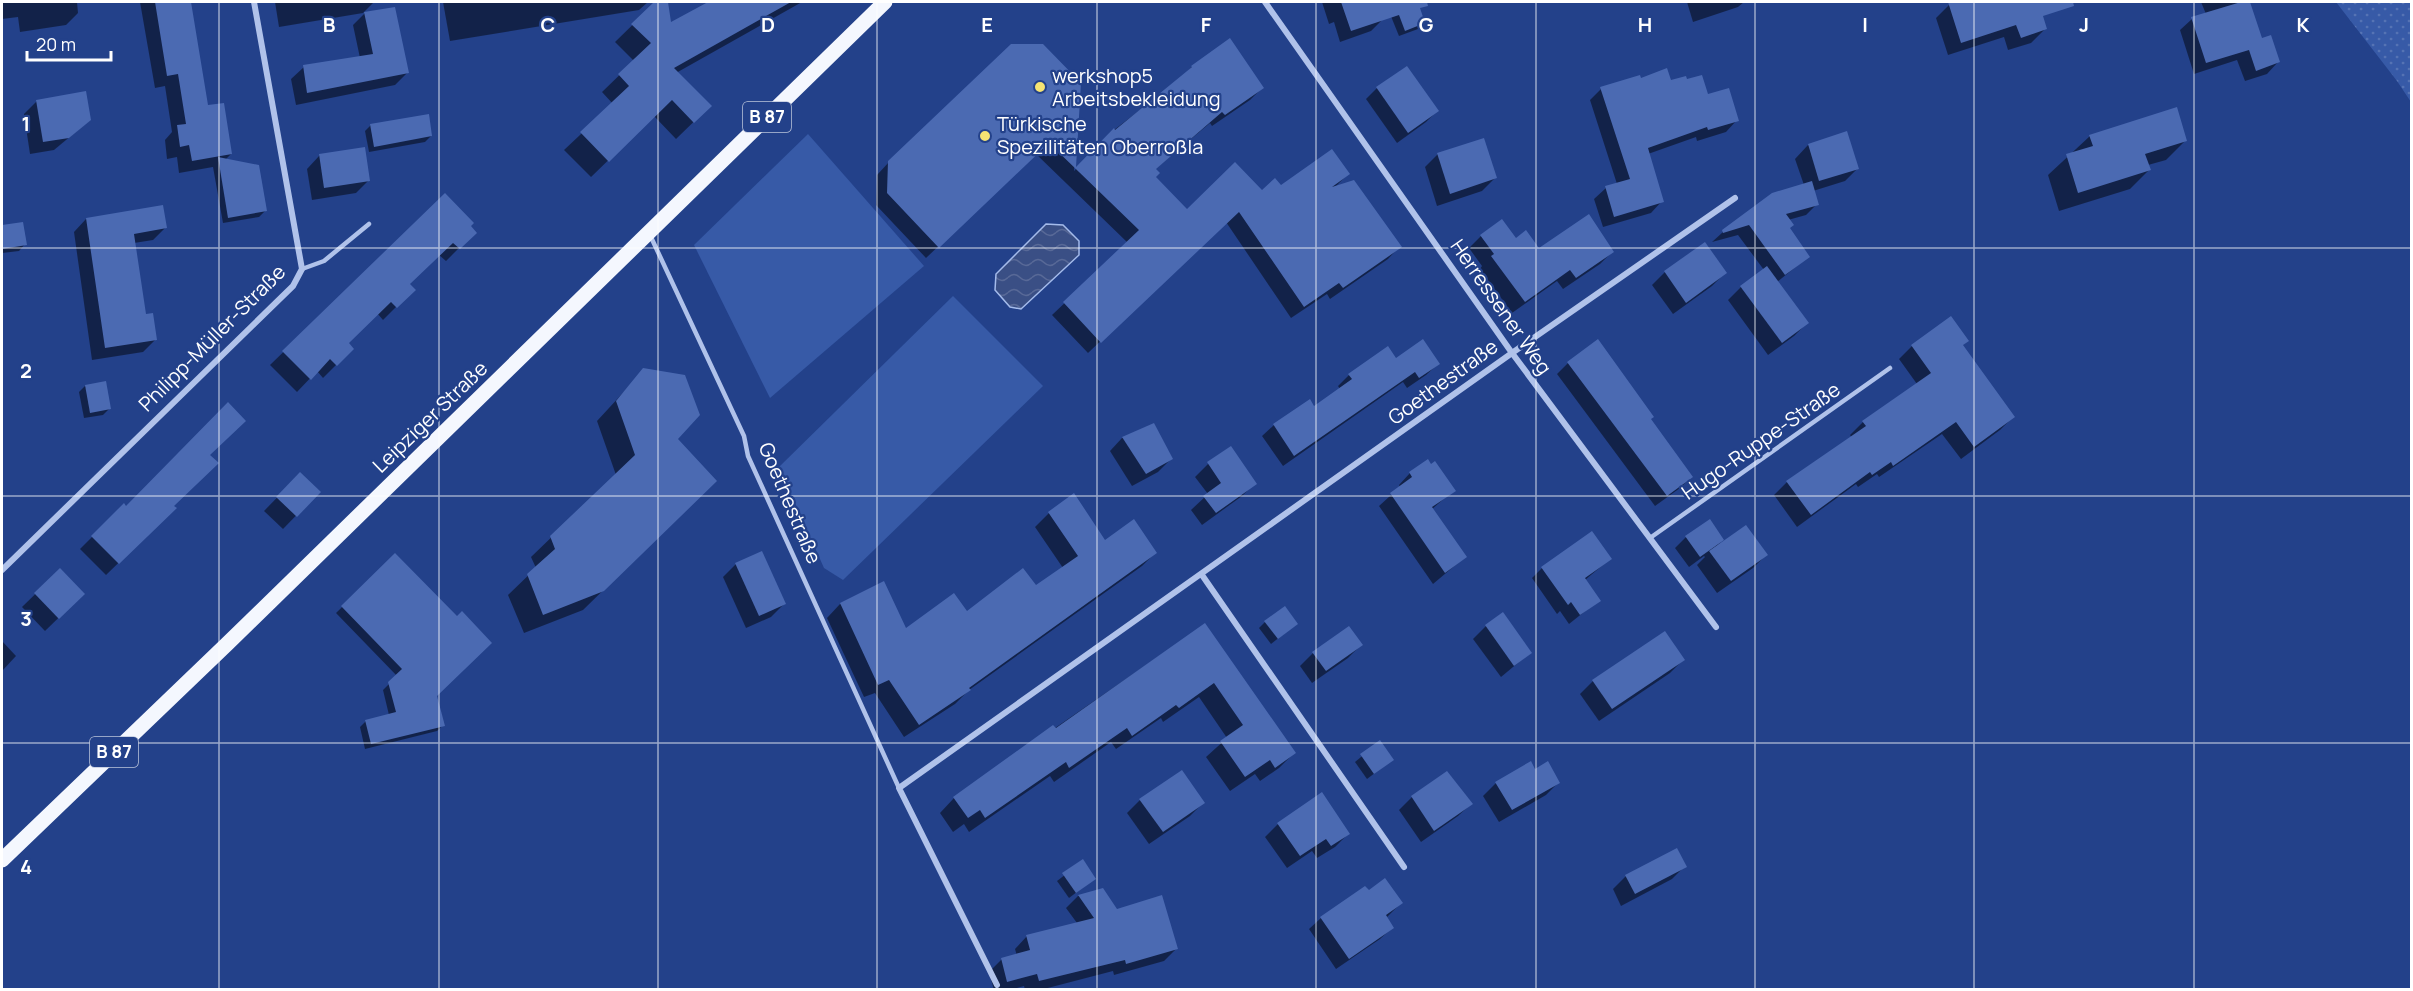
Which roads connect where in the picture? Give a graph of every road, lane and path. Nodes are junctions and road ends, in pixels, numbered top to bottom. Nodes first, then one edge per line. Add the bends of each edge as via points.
1 (254, 2) edge
2 (885, 2) edge
3 (1265, 2) edge
4 (1735, 198) dead end
5 (369, 224) dead end
6 (649, 232) junction
7 (302, 269) junction
8 (1512, 353) junction
9 (1890, 368) dead end
10 (1650, 538) junction
11 (2, 570) edge
12 (1202, 575) junction
13 (1716, 627) dead end
14 (900, 788) junction
15 (2, 860) edge
16 (1404, 867) dead end
17 (997, 985) dead end

1 - 7 street, Philipp-Müller-Straße
2 - 6 main road, Leipziger Straße / B 87
3 - 8 street, Herressener Weg
4 - 8 street, Goethestraße
5 - 7 lane via 324,261
6 - 14 lane, Goethestraße
6 - 15 main road, Leipziger Straße / B 87
7 - 11 street, Philipp-Müller-Straße via 293,286
8 - 10 street, Herressener Weg
8 - 12 street, Goethestraße
9 - 10 lane, Hugo-Ruppe-Straße
10 - 13 street, Herressener Weg
12 - 14 street, Goethestraße
12 - 16 street
14 - 17 street, Goethestraße

